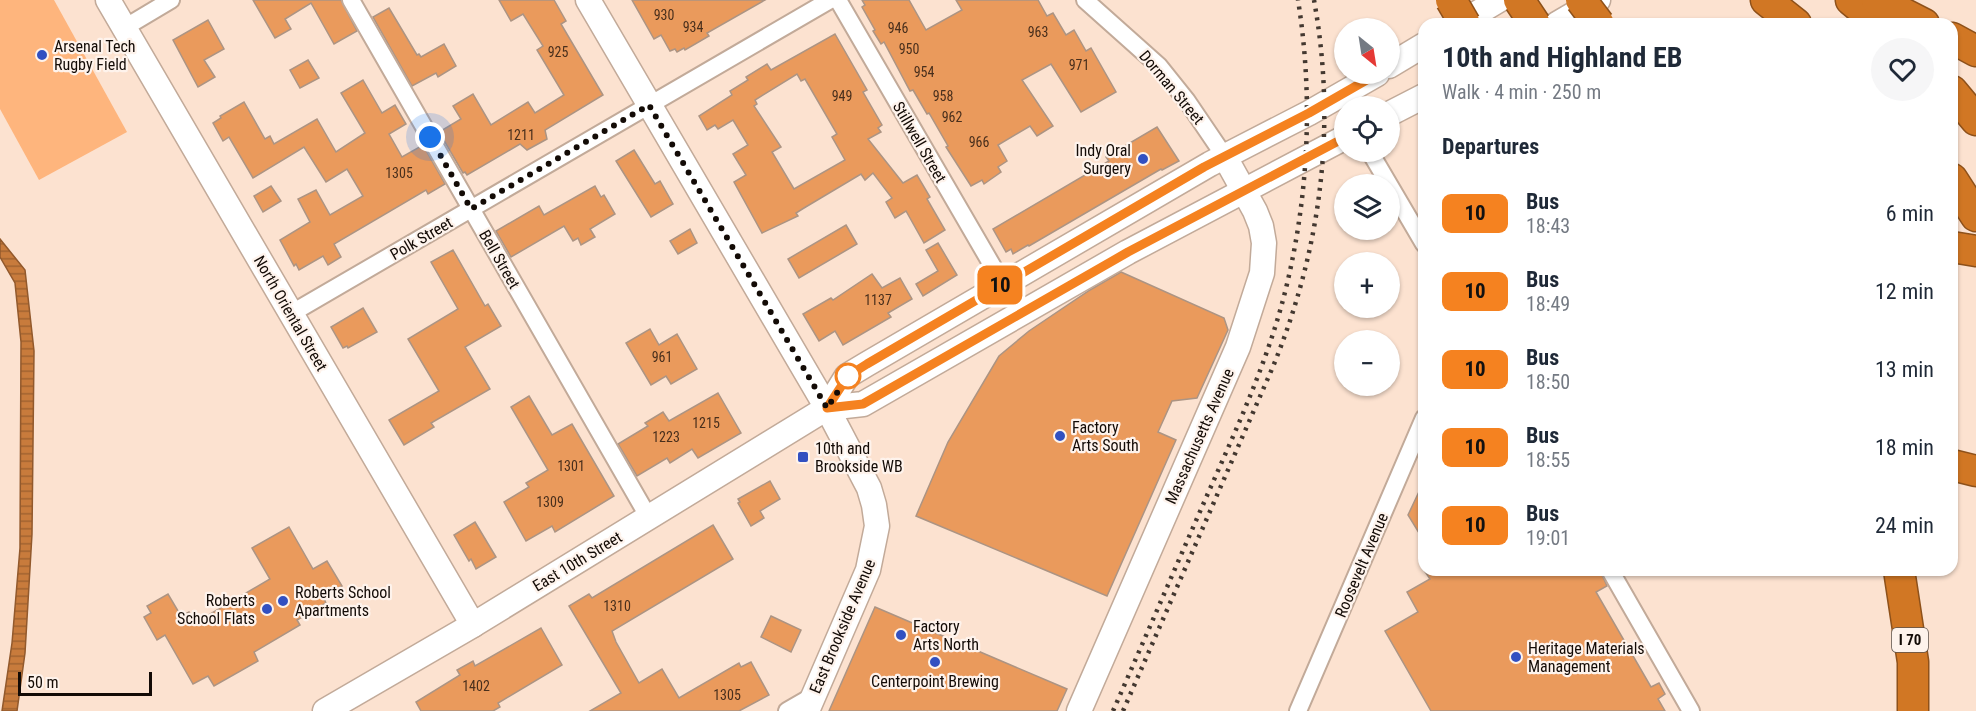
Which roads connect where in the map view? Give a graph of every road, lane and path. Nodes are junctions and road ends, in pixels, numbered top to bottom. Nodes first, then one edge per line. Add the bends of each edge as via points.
1 (108, 0) edge
2 (171, 0) edge
3 (351, 0) edge
4 (588, 0) edge
5 (830, 0) edge
6 (838, 0) edge
7 (1084, 0) edge
8 (1451, 0) edge
9 (1499, 0) edge
10 (1519, 0) edge
11 (1581, 0) edge
12 (1598, 0) edge
13 (1766, 0) edge
14 (1851, 0) edge
15 (1877, 0) edge
16 (1462, 18) edge
17 (1469, 18) edge
18 (1531, 18) edge
19 (1567, 18) edge
20 (1594, 18) edge
21 (1788, 18) edge
22 (1873, 18) edge
23 (1912, 18) edge
24 (124, 28) junction
25 (1958, 41) edge
26 (1418, 49) edge
27 (1976, 51) edge
28 (1400, 59) edge
29 (1360, 84) edge
30 (1958, 98) edge
31 (1418, 99) edge
32 (649, 105) junction
33 (1400, 108) edge
34 (1976, 120) edge
35 (1334, 143) edge
36 (1225, 156) junction
37 (1376, 162) edge
38 (1958, 188) edge
39 (1244, 190) junction
40 (471, 209) junction
41 (1976, 216) edge
42 (1418, 234) edge
43 (1958, 248) edge
44 (1976, 251) edge
45 (1003, 284) junction
46 (292, 313) junction
47 (827, 408) junction
48 (1418, 432) edge
49 (1958, 466) edge
50 (1976, 471) edge
51 (649, 518) junction
52 (1613, 576) edge
53 (1900, 576) edge
54 (473, 625) junction
55 (810, 704) edge
56 (325, 711) edge
57 (788, 711) edge
58 (1079, 711) edge
59 (1298, 711) edge
60 (1691, 711) edge
61 (1913, 711) edge

1 - 24 street, North Oriental Street
2 - 24 street
3 - 40 street, Bell Street
4 - 32 street, East Brookside Avenue
5 - 32 street, Polk Street
6 - 45 street, Stillwell Street
7 - 36 street, Dorman Street via 1159,66
8 - 16 highway, bridge
9 - 17 street
10 - 18 highway
11 - 20 highway, bridge
12 - 19 street
13 - 21 highway
14 - 22 highway
15 - 23 highway
24 - 46 street, North Oriental Street
25 - 27 highway
26 - 28 street
29 - 36 street, East 10th Street
30 - 34 highway
31 - 33 street
32 - 40 street, Polk Street
32 - 47 street, East Brookside Avenue
35 - 39 street, East 10th Street
36 - 39 street, Massachusetts Avenue
36 - 45 street, East 10th Street
37 - 42 street
38 - 41 highway
39 - 47 street, East 10th Street via 863,404
39 - 58 street, Massachusetts Avenue via 1264,243 1256,292 1238,347
40 - 46 street, Polk Street
40 - 51 street, Bell Street
43 - 44 highway
45 - 47 street, East 10th Street via 848,376
46 - 54 street, North Oriental Street
47 - 51 street, East 10th Street
47 - 55 street, East Brookside Avenue via 863,475 877,526 870,564
48 - 59 street, Roosevelt Avenue
49 - 50 highway
51 - 54 street, East 10th Street
52 - 60 street
53 - 61 highway, I 70 via 1913,662
54 - 56 street, East 10th Street
55 - 57 street

